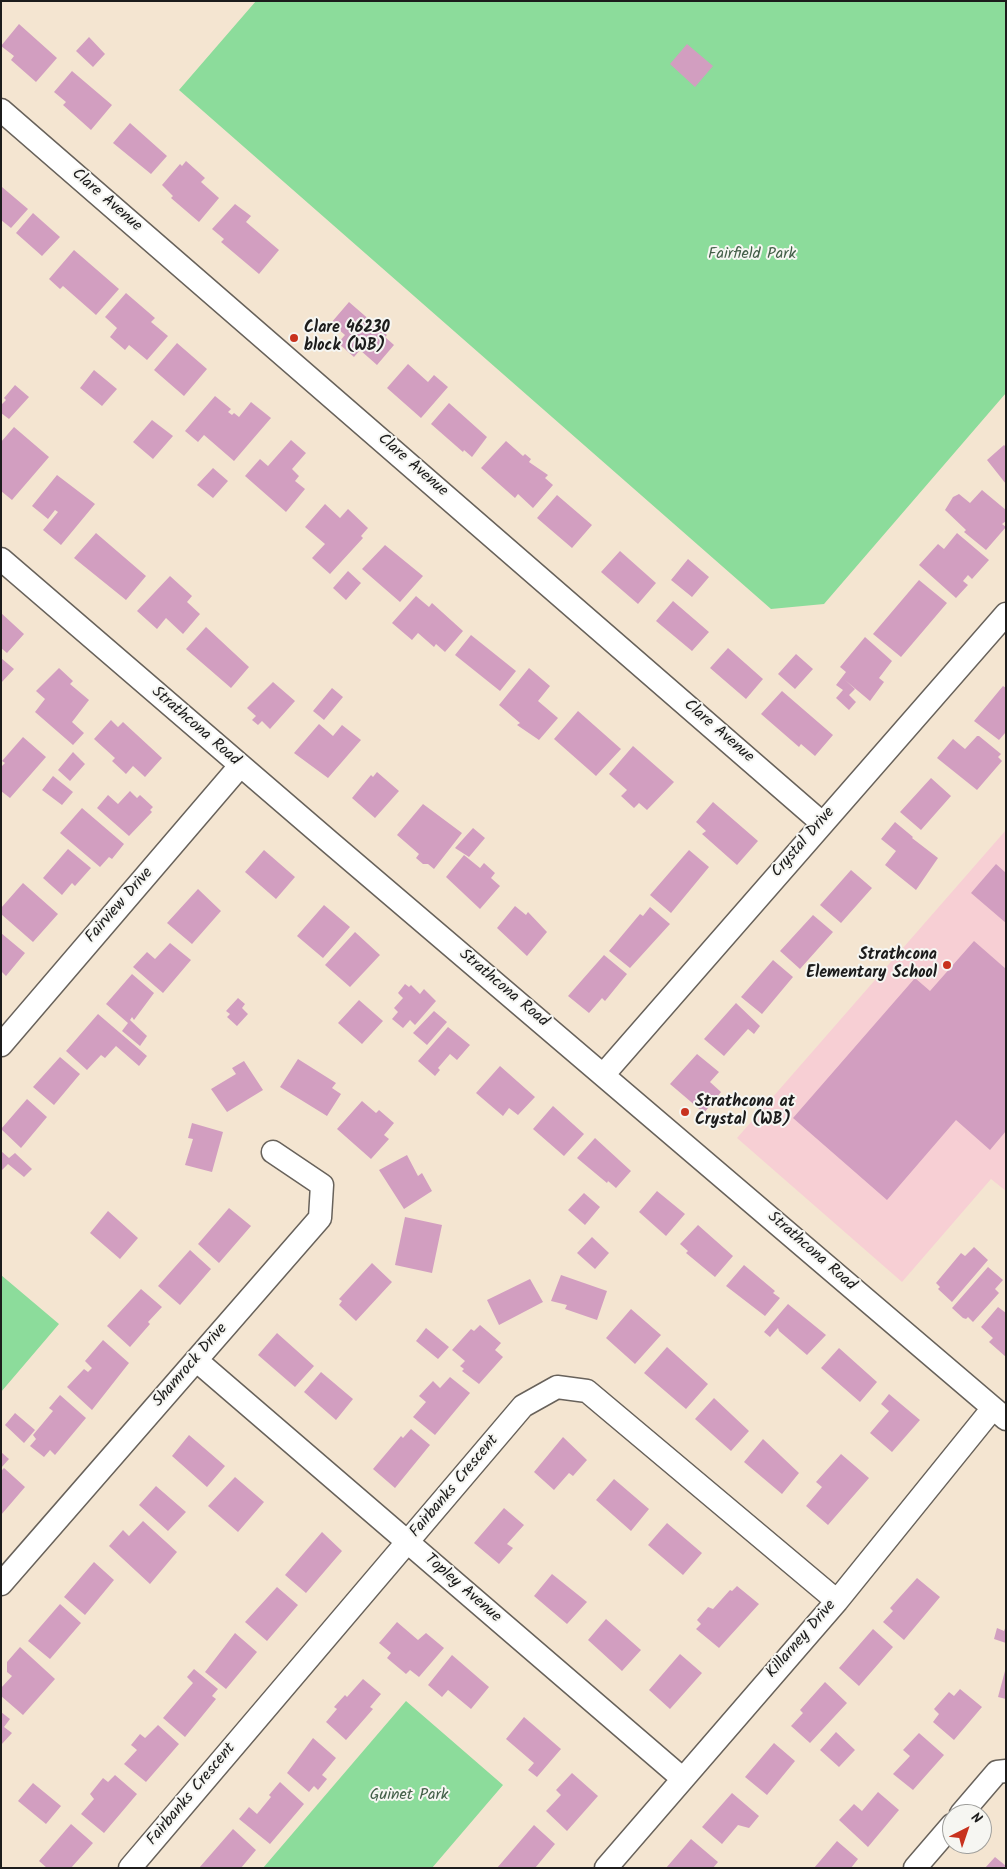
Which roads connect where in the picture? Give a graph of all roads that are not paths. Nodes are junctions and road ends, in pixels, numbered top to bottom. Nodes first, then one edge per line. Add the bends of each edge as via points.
1 (1, 110) edge
2 (1, 558) edge
3 (1006, 614) edge
4 (240, 766) junction
5 (822, 823) junction
6 (1, 1045) edge
7 (604, 1074) junction
8 (272, 1152) dead end
9 (196, 1360) junction
10 (999, 1414) edge
11 (407, 1542) junction
12 (1, 1584) edge
13 (836, 1601) junction
14 (1006, 1771) edge
15 (683, 1779) junction
16 (970, 1804) edge
17 (942, 1837) edge
18 (130, 1868) edge
19 (606, 1868) edge
20 (915, 1868) edge

1 - 5 street, Clare Avenue
2 - 4 street, Strathcona Road
3 - 5 street, Crystal Drive
4 - 6 street, Fairview Drive
4 - 7 street, Strathcona Road
5 - 7 street, Crystal Drive
7 - 10 street, Strathcona Road
8 - 9 street, Shamrock Drive via 322,1185 320,1218
9 - 11 street, Topley Avenue
9 - 12 street, Shamrock Drive
10 - 13 street, Killarney Drive
11 - 13 street, Fairbanks Crescent via 523,1406 557,1387 587,1391
11 - 15 street, Topley Avenue
11 - 18 street, Fairbanks Crescent
13 - 15 street, Killarney Drive
14 - 16 street via 997,1772
15 - 19 street, Killarney Drive
17 - 20 street

